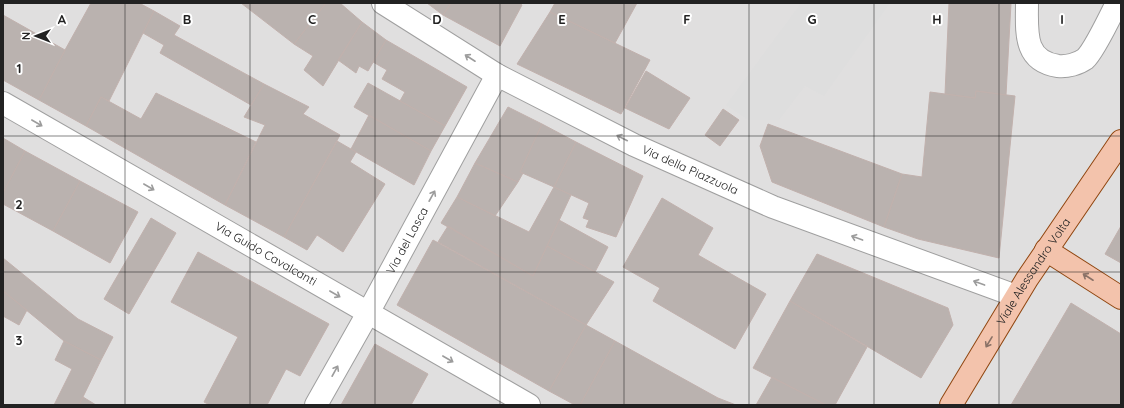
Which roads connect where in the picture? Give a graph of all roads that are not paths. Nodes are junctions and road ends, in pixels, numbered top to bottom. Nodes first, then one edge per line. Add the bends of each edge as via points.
1 (383, 3) edge
2 (1027, 3) edge
3 (1117, 3) edge
4 (497, 75) junction
5 (3, 103) edge
6 (1121, 140) edge
7 (1046, 250) junction
8 (1016, 296) junction
9 (1121, 298) edge
10 (368, 313) junction
11 (316, 405) edge
12 (529, 405) edge
13 (951, 405) edge

4 -> 1 street, Via della Piazzuola
2 - 3 street via 1027,34 1035,56 1052,65 1062,66 1078,63 1086,58
8 -> 4 street, Via della Piazzuola via 773,207 634,144
10 -> 4 street, Via del Lasca
5 -> 10 street, Via Guido Cavalcanti
6 - 7 main road, Viale Alessandro Volta
7 - 8 main road, Viale Alessandro Volta
9 -> 7 main road
8 -> 13 main road, Viale Alessandro Volta
11 -> 10 street, Via del Lasca
10 -> 12 street, Via Guido Cavalcanti

